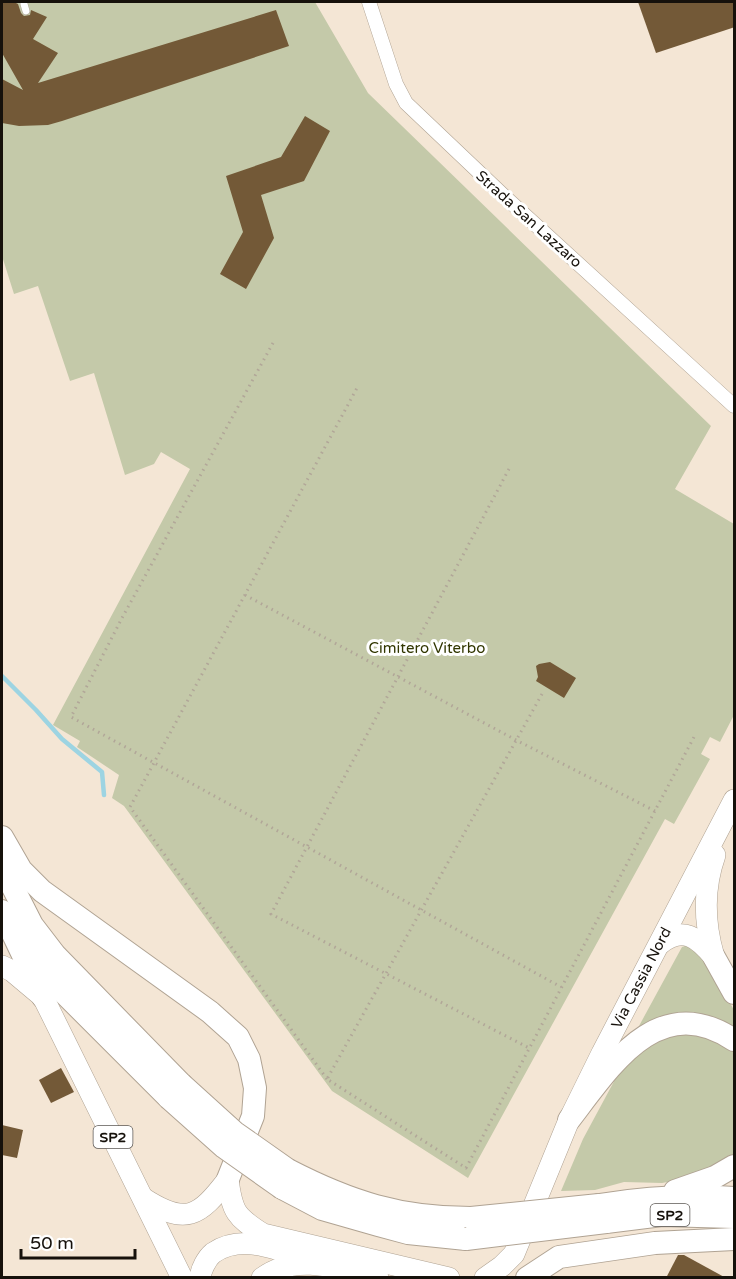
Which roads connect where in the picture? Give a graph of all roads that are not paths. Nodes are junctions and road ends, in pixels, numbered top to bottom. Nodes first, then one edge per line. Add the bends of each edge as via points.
1 (369, 2) edge
2 (735, 406) edge
3 (734, 800) edge
4 (2, 837) edge
5 (2, 866) edge
6 (5, 919) edge
7 (660, 944) junction
8 (714, 957) junction
9 (2, 966) edge
10 (735, 993) edge
11 (43, 997) junction
12 (735, 1040) edge
13 (175, 1091) junction
14 (569, 1120) junction
15 (553, 1159) junction
16 (735, 1166) edge
17 (228, 1179) junction
18 (142, 1198) junction
19 (735, 1198) edge
20 (641, 1199) junction
21 (603, 1214) junction
22 (735, 1217) edge
23 (735, 1239) edge
24 (317, 1263) junction
25 (182, 1278) edge
26 (200, 1278) edge
27 (262, 1278) edge
28 (378, 1278) edge
29 (449, 1278) edge
30 (485, 1278) edge
31 (518, 1278) edge
32 (527, 1278) edge

1 - 2 street, Strada San Lazzaro via 406,103
3 - 7 main road, Via Cassia Nord
3 - 8 main road via 709,874 707,932
4 - 17 highway via 21,870 42,891 210,1012 238,1037 249,1059 255,1088 253,1116
5 - 13 highway, SP2 via 32,925 55,955
6 - 11 highway, SP2
6 - 13 highway, SP2 via 54,983
7 - 8 main road via 676,935 690,936
7 - 14 main road, Via Cassia Nord
8 - 10 highway
9 - 11 main road
11 - 18 main road, SP2
12 - 14 highway via 690,1023 648,1034 624,1052
13 - 21 highway, SP2, bridge via 234,1132 322,1209 408,1233
14 - 15 main road, Via Cassia Nord
15 - 30 main road, Via Cassia Nord via 514,1254
15 - 31 main road, Via Cassia Nord
16 - 20 highway via 698,1184
17 - 18 main road via 209,1204 192,1214 176,1215
17 - 29 main road via 230,1200 242,1221 263,1234
18 - 25 main road, SP2
19 - 20 highway
20 - 21 highway, SP2
21 - 22 highway, SP2
23 - 32 highway via 655,1243 559,1257
24 - 26 main road via 275,1248 242,1242 224,1246 210,1256
24 - 27 main road via 288,1265
24 - 28 main road

